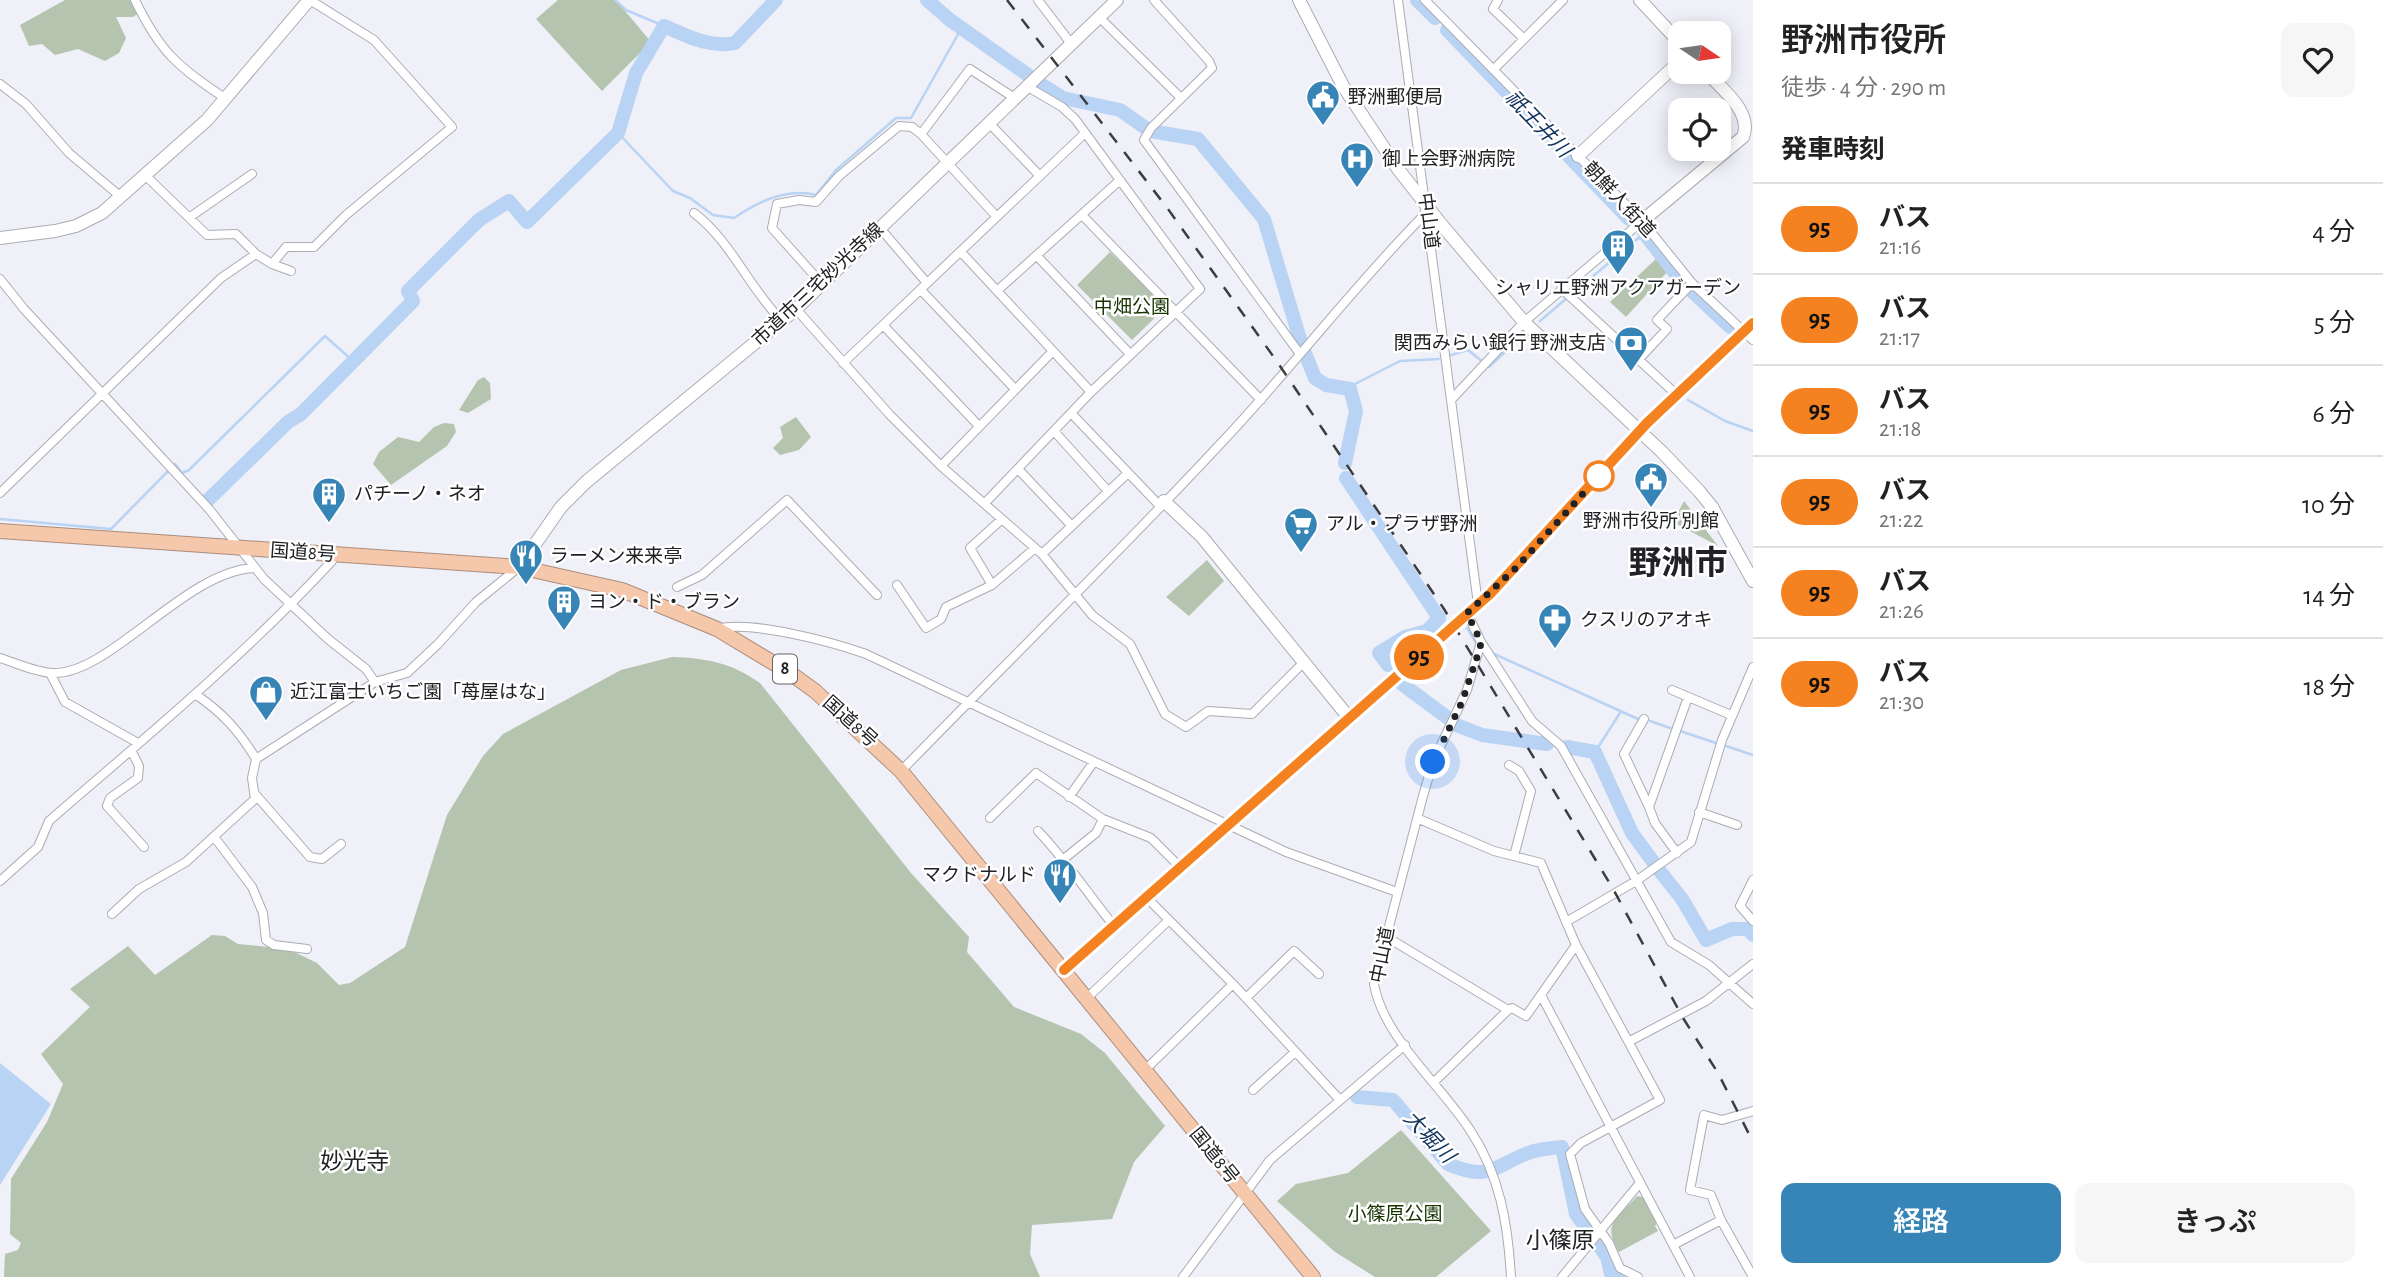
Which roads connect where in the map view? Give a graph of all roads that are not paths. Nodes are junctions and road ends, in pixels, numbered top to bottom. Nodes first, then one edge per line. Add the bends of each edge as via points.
1 (135, 0) edge
2 (309, 0) edge
3 (1039, 0) edge
4 (1117, 0) edge
5 (1154, 0) edge
6 (1299, 0) edge
7 (1398, 0) edge
8 (1425, 0) edge
9 (1498, 0) edge
10 (1563, 0) edge
11 (1640, 0) edge
12 (1100, 18) junction
13 (1668, 30) edge
14 (1524, 39) junction
15 (1072, 45) junction
16 (1494, 69) junction
17 (1668, 72) edge
18 (0, 84) edge
19 (1717, 84) edge
20 (1028, 87) junction
21 (1181, 98) junction
22 (226, 99) junction
23 (1016, 99) junction
24 (990, 124) junction
25 (921, 134) junction
26 (1084, 134) junction
27 (1578, 156) junction
28 (948, 164) junction
29 (253, 174) dead end
30 (146, 176) junction
31 (1040, 176) junction
32 (1120, 180) junction
33 (121, 197) junction
34 (1427, 205) junction
35 (694, 213) dead end
36 (1082, 215) junction
37 (996, 216) junction
38 (190, 217) junction
39 (1642, 221) junction
40 (880, 228) junction
41 (0, 238) edge
42 (961, 253) junction
43 (256, 254) junction
44 (1037, 256) junction
45 (272, 264) junction
46 (291, 271) dead end
47 (0, 279) edge
48 (822, 284) junction
49 (924, 287) junction
50 (1688, 287) junction
51 (998, 290) junction
52 (1568, 294) junction
53 (796, 309) junction
54 (1175, 314) junction
55 (782, 321) junction
56 (1524, 322) junction
57 (883, 325) junction
58 (1750, 331) edge
59 (1052, 352) junction
60 (1130, 354) junction
61 (1300, 354) junction
62 (1639, 359) junction
63 (843, 363) junction
64 (1014, 388) junction
65 (100, 392) junction
66 (1091, 392) junction
67 (1677, 395) junction
68 (1261, 400) junction
69 (1451, 400) junction
70 (1071, 413) junction
71 (978, 425) junction
72 (1054, 431) junction
73 (1639, 432) junction
74 (941, 466) junction
75 (1018, 469) junction
76 (1128, 473) junction
77 (1108, 491) junction
78 (0, 493) edge
79 (985, 503) junction
80 (1162, 503) junction
81 (1002, 519) junction
82 (1071, 525) junction
83 (0, 531) edge
84 (241, 548) junction
85 (1038, 552) junction
86 (334, 555) junction
87 (519, 567) junction
88 (254, 568) junction
89 (1753, 581) edge
90 (897, 585) dead end
91 (992, 585) junction
92 (677, 587) dead end
93 (877, 595) dead end
94 (1077, 595) junction
95 (1478, 604) junction
96 (292, 605) junction
97 (1467, 613) junction
98 (717, 629) junction
99 (1481, 642) junction
100 (0, 658) edge
101 (1305, 661) junction
102 (1753, 667) edge
103 (50, 673) junction
104 (375, 682) junction
105 (1672, 691) dead end
106 (195, 694) junction
107 (1688, 697) junction
108 (972, 702) junction
109 (1731, 715) junction
110 (1350, 719) junction
111 (1644, 719) dead end
112 (134, 747) junction
113 (256, 760) junction
114 (1093, 763) junction
115 (1509, 765) dead end
116 (901, 771) junction
117 (256, 794) junction
118 (1069, 797) junction
119 (1650, 807) junction
120 (1699, 813) junction
121 (990, 818) dead end
122 (1103, 819) junction
123 (1419, 819) junction
124 (1226, 824) junction
125 (1737, 825) dead end
126 (1038, 831) dead end
127 (215, 838) junction
128 (341, 844) dead end
129 (144, 847) dead end
130 (1677, 853) junction
131 (1514, 856) junction
132 (1065, 858) junction
133 (1179, 866) junction
134 (1753, 880) edge
135 (0, 881) edge
136 (1636, 881) junction
137 (1397, 892) junction
138 (1146, 897) junction
139 (113, 914) dead end
140 (1169, 920) junction
141 (1753, 921) edge
142 (1566, 922) junction
143 (1114, 926) junction
144 (1385, 936) junction
145 (1576, 945) junction
146 (307, 949) dead end
147 (1753, 964) edge
148 (1064, 970) junction
149 (1320, 974) dead end
150 (1729, 983) junction
151 (1233, 984) junction
152 (1541, 995) junction
153 (1246, 998) junction
154 (1087, 999) junction
155 (1753, 1004) edge
156 (1508, 1010) junction
157 (1630, 1041) junction
158 (1405, 1045) junction
159 (1294, 1053) junction
160 (1145, 1070) junction
161 (1434, 1082) junction
162 (1253, 1090) dead end
163 (1340, 1100) junction
164 (1753, 1111) edge
165 (1611, 1127) junction
166 (1639, 1184) junction
167 (1246, 1195) junction
168 (1721, 1220) junction
169 (1600, 1234) junction
170 (1673, 1245) junction
171 (1182, 1277) edge
172 (1313, 1277) edge
173 (1511, 1277) edge
174 (1563, 1277) edge
175 (1638, 1277) edge
176 (1690, 1277) edge
177 (1753, 1277) edge

1 - 22 street via 158,44 184,71
2 - 22 street
2 - 45 street via 374,40 452,127 314,247 286,247
3 - 15 street
4 - 12 street, 市道市三宅妙光寺線
5 - 21 street via 1212,68
6 - 34 street via 1343,86
7 - 34 street, 中山道
8 - 16 street, 朝鮮人街道
9 - 14 street via 1493,9
10 - 14 street
11 - 13 street
12 - 15 street, 市道市三宅妙光寺線
12 - 21 street
14 - 16 street
15 - 20 street, 市道市三宅妙光寺線
16 - 27 street, 朝鮮人街道
17 - 27 street
18 - 33 street
19 - 39 street via 1747,117 1748,127
20 - 23 street, 市道市三宅妙光寺線
20 - 26 street via 1062,107
21 - 61 street via 1144,140
22 - 30 street
23 - 24 street, 市道市三宅妙光寺線
23 - 25 street via 970,69
24 - 28 street, 市道市三宅妙光寺線
24 - 31 street
25 - 28 street
25 - 48 street via 912,127 899,126 839,176 816,202 776,205 772,229
26 - 31 street
26 - 32 street
27 - 39 street, 朝鮮人街道
28 - 37 street
28 - 40 street, 市道市三宅妙光寺線
29 - 38 street
30 - 33 street
30 - 38 street
31 - 37 street
32 - 36 street
32 - 54 street via 1200,289
33 - 41 street via 76,226
34 - 56 street
34 - 61 street via 1424,215
34 - 69 street, 中山道
35 - 55 street via 717,234 762,302
36 - 44 street
36 - 54 street
37 - 42 street
38 - 43 street via 207,235 236,234
39 - 50 street, 朝鮮人街道
39 - 52 street
40 - 48 street, 市道市三宅妙光寺線
40 - 49 street
42 - 49 street
42 - 51 street
43 - 45 street
43 - 65 street via 221,278
44 - 51 street
44 - 60 street
45 - 46 street
47 - 65 street
48 - 53 street, 市道市三宅妙光寺線
49 - 57 street
49 - 64 street
50 - 58 street, 朝鮮人街道
50 - 62 street via 1657,320 1667,329
51 - 59 street
52 - 56 street
52 - 62 street
53 - 55 street, 市道市三宅妙光寺線
53 - 63 street
54 - 60 street
54 - 68 street
55 - 87 street, 市道市三宅妙光寺線 via 586,482 561,508
56 - 69 street
56 - 73 street
57 - 63 street
57 - 71 street
58 - 67 street
59 - 64 street
59 - 66 street
60 - 66 street
61 - 68 street
62 - 67 street
63 - 74 street
64 - 71 street
65 - 78 street
65 - 84 street
66 - 70 street
67 - 73 street
68 - 80 street
69 - 95 street, 中山道
70 - 72 street
70 - 76 street
71 - 74 street
72 - 75 street
72 - 77 street
73 - 89 street via 1712,507
73 - 95 street
74 - 79 street
75 - 79 street
75 - 82 street
76 - 77 street
76 - 80 street
77 - 82 street
79 - 81 street
80 - 94 street
80 - 101 street via 1202,537
81 - 85 street
81 - 91 street via 970,548
82 - 85 street
83 - 84 highway, 国道8号 / 8
84 - 86 highway, 国道8号 / 8
84 - 88 street
85 - 91 street
85 - 94 street
86 - 87 highway, 国道8号 / 8
86 - 96 street
87 - 98 highway, 国道8号 / 8 via 622,590
87 - 104 street via 476,602 407,673
88 - 96 street
88 - 103 street via 228,571 93,659 67,672
90 - 91 street via 926,628 941,619 946,607
92 - 93 street via 702,575 787,500
94 - 101 street via 1092,615 1130,644 1165,713 1186,727 1208,710 1252,714
94 - 108 street
95 - 97 street
96 - 104 street
96 - 106 street
97 - 99 street
97 - 110 street
98 - 108 street via 732,625 847,647
98 - 116 highway, 国道8号 / 8 via 815,691
99 - 123 street, 中山道 via 1467,690 1433,762
99 - 136 street via 1532,721 1561,746
100 - 103 street
101 - 110 street
102 - 109 street
103 - 112 street via 65,702
104 - 113 street
105 - 107 street
106 - 112 street
106 - 113 street via 239,731
107 - 109 street
107 - 119 street
108 - 114 street
108 - 116 street
109 - 120 street
110 - 124 street
111 - 119 street via 1624,754
112 - 129 street via 138,778 110,798 107,806
112 - 135 street via 49,821 38,847
113 - 117 street via 252,778
114 - 118 street
114 - 124 street
115 - 131 street via 1519,771 1531,791
116 - 148 highway, 国道8号 / 8
117 - 127 street via 251,805
117 - 128 street via 310,857 322,859
118 - 121 street via 1036,773
118 - 122 street
119 - 130 street
120 - 125 street
120 - 130 street via 1691,842
122 - 132 street via 1096,833
122 - 133 street via 1151,838
123 - 131 street
123 - 137 street, 中山道
124 - 133 street
124 - 137 street via 1286,852
126 - 132 street
127 - 139 street via 186,862 139,889
127 - 146 street via 252,887 263,913 266,940
130 - 136 street
131 - 142 street via 1541,863
132 - 143 street via 1076,880
133 - 138 street
134 - 141 street via 1740,906
136 - 142 street
136 - 150 street via 1671,942
137 - 144 street, 中山道
138 - 140 street
138 - 143 street
140 - 151 street
140 - 154 street
142 - 145 street
143 - 148 street
144 - 156 street
144 - 158 street, 中山道 via 1375,991 1383,1015
145 - 152 street
145 - 157 street
147 - 150 street
148 - 154 highway, 国道8号 / 8
149 - 153 street via 1294,951
150 - 155 street
150 - 157 street via 1706,1001
151 - 153 street
151 - 160 street
152 - 156 street via 1526,1016
152 - 165 street
153 - 159 street
154 - 160 highway, 国道8号 / 8
156 - 161 street
157 - 165 street via 1660,1100
158 - 161 street, 中山道
158 - 163 street
159 - 162 street
159 - 163 street
160 - 167 highway, 国道8号 / 8
161 - 173 street, 中山道 via 1471,1131 1492,1172 1505,1209
163 - 167 street via 1270,1160
164 - 168 street via 1721,1120 1704,1115 1690,1190 1712,1195
165 - 166 street
165 - 169 street via 1574,1147 1570,1154 1585,1209
166 - 169 street
166 - 170 street
167 - 171 street
167 - 172 highway, 国道8号 / 8
168 - 170 street
168 - 177 street
169 - 174 street
169 - 175 street via 1620,1268
170 - 176 street

